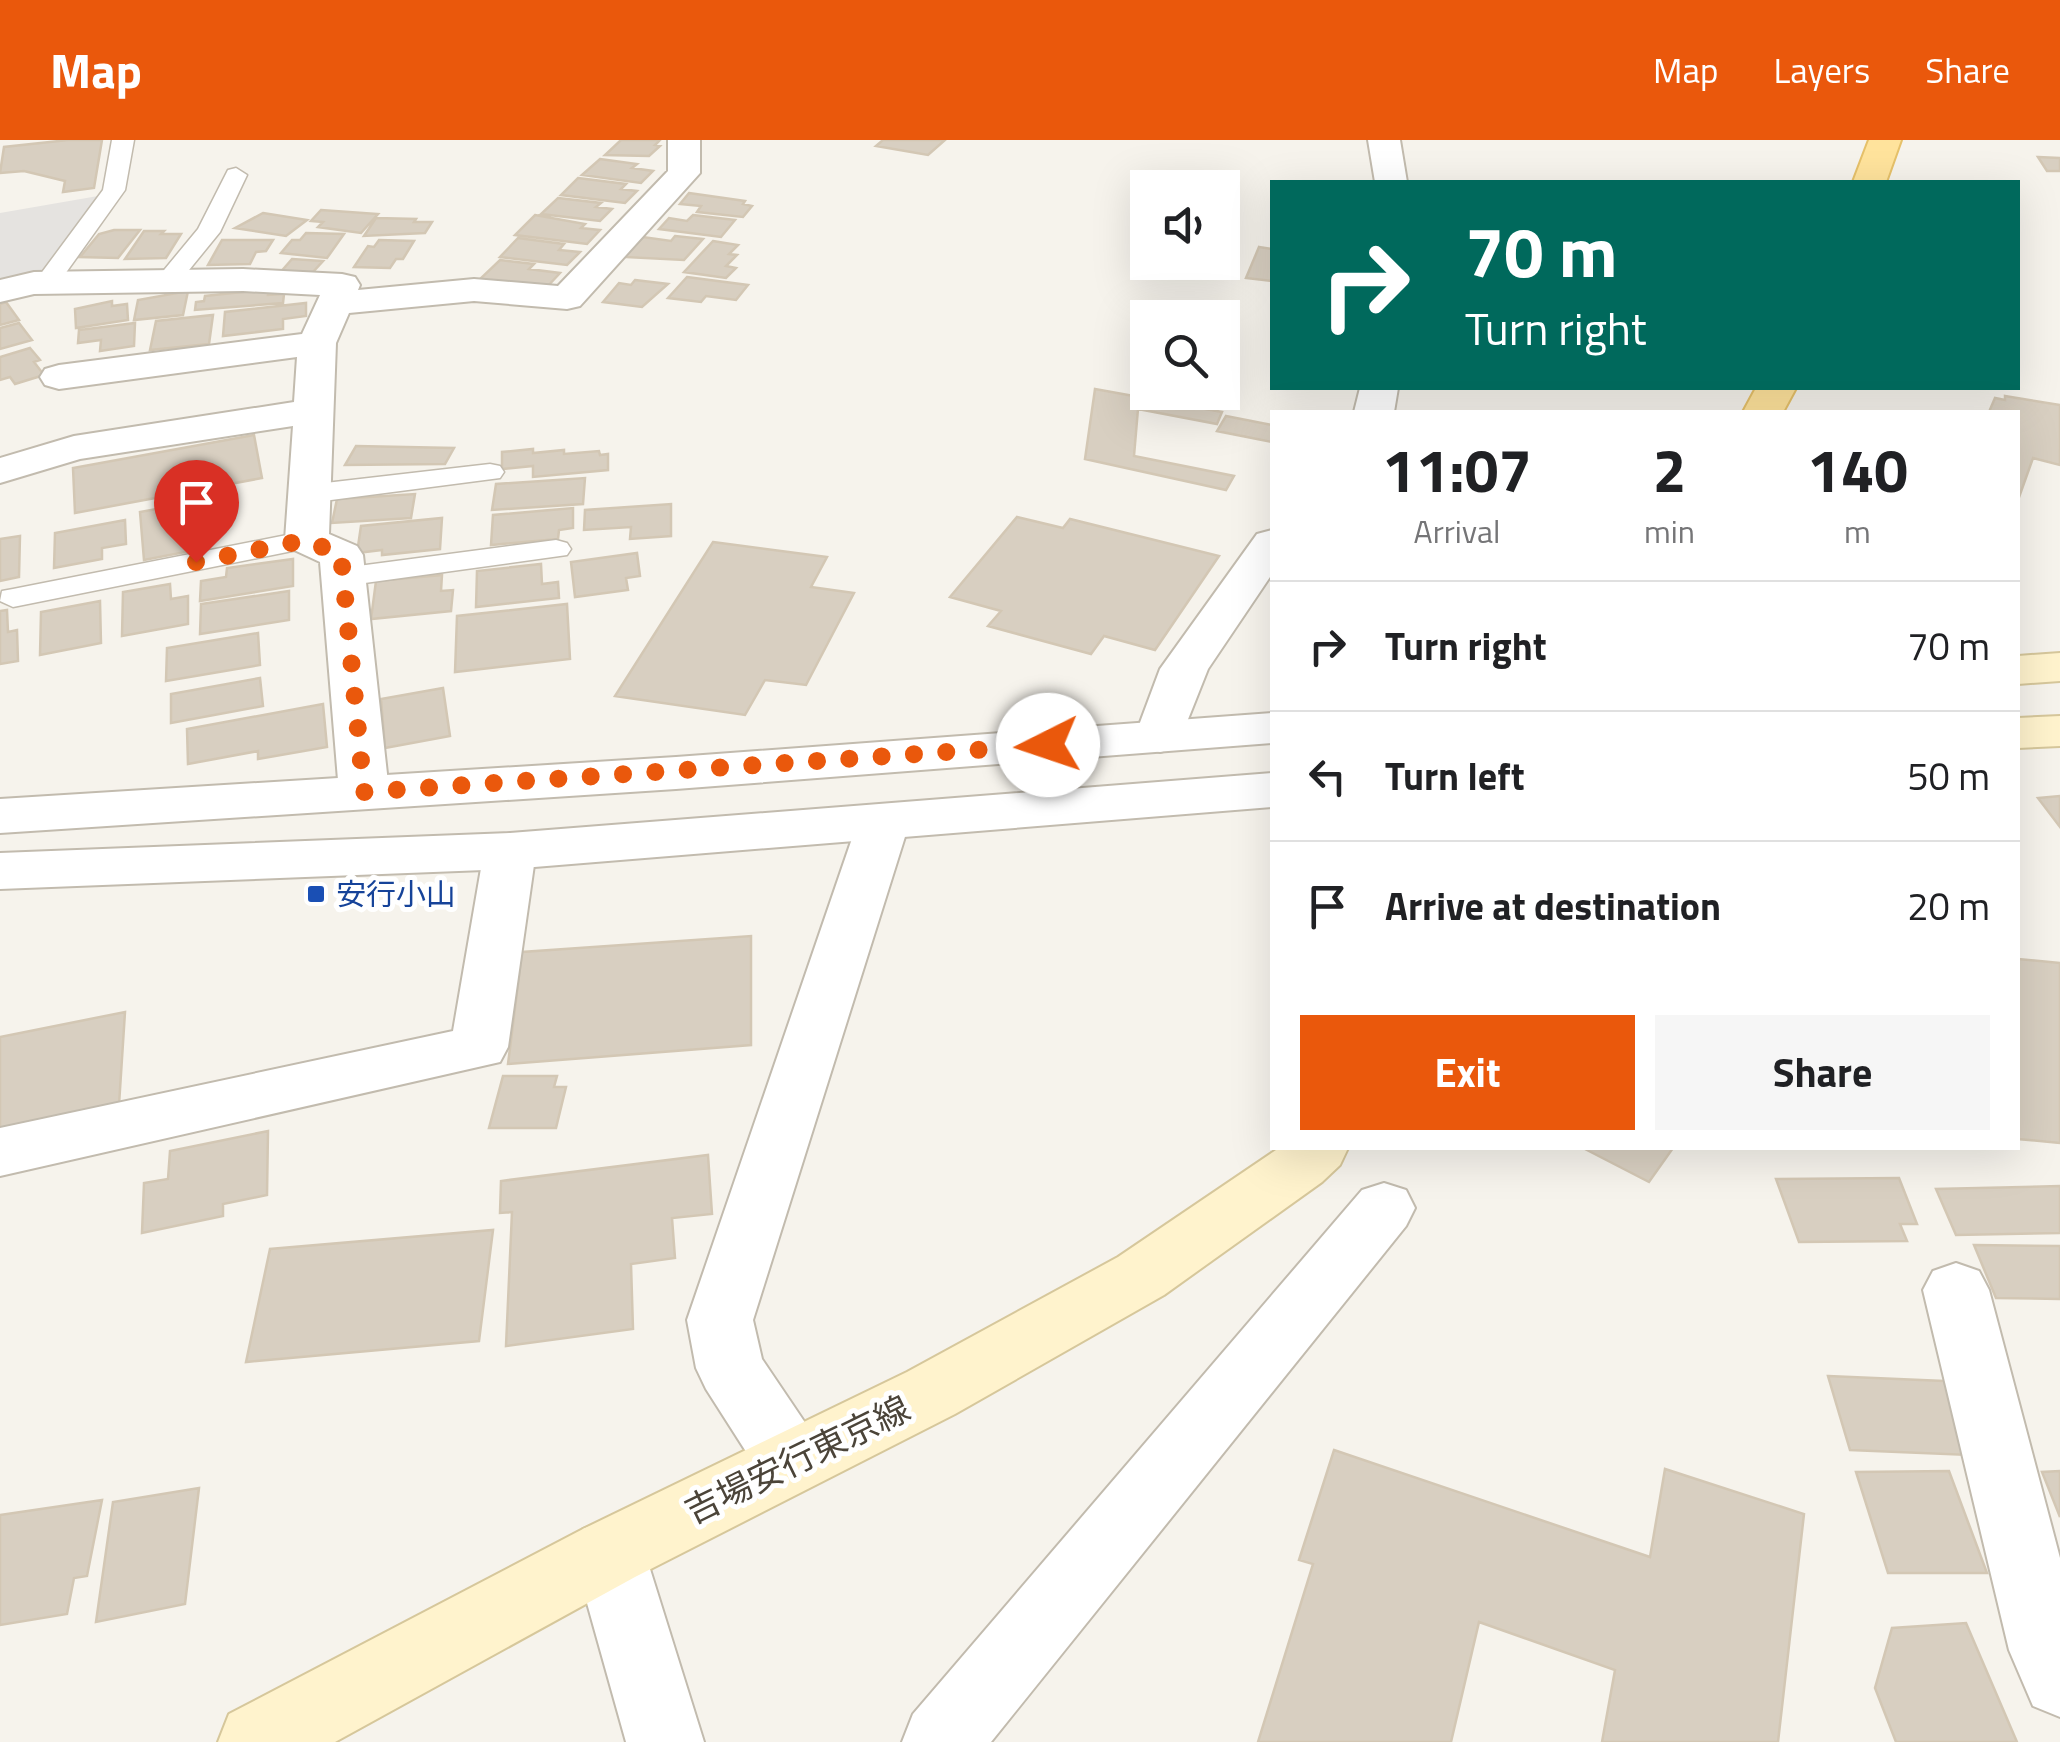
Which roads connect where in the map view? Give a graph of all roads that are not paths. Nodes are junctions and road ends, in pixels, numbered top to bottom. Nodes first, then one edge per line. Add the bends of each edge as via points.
1 (123, 140) edge
2 (684, 140) edge
3 (1384, 140) edge
4 (1885, 140) edge
5 (236, 174) dead end
6 (1392, 180) edge
7 (1871, 180) edge
8 (168, 280) junction
9 (46, 283) junction
10 (0, 292) edge
11 (335, 303) junction
12 (317, 343) junction
13 (59, 377) dead end
14 (311, 411) junction
15 (0, 471) edge
16 (490, 472) dead end
17 (308, 494) junction
18 (306, 540) junction
19 (1270, 546) edge
20 (556, 549) dead end
21 (343, 576) junction
22 (13, 598) dead end
23 (2060, 667) edge
24 (2020, 670) edge
25 (1270, 728) edge
26 (2060, 730) edge
27 (2020, 734) edge
28 (1160, 736) junction
29 (1270, 790) edge
30 (364, 792) junction
31 (0, 816) edge
32 (883, 824) junction
33 (510, 851) junction
34 (0, 872) edge
35 (1316, 1150) edge
36 (0, 1152) edge
37 (1384, 1208) dead end
38 (1956, 1290) dead end
39 (790, 1460) junction
40 (610, 1553) junction
41 (2056, 1660) edge
42 (257, 1742) edge
43 (665, 1742) edge
44 (941, 1742) edge

1 - 9 lane via 114,190
2 - 11 street via 684,173 568,298 474,290
3 - 6 street
4 - 7 main road
5 - 8 lane via 219,214
8 - 9 street
8 - 11 street via 342,285
9 - 10 street
11 - 12 street
12 - 13 street
12 - 14 street
14 - 15 street via 74,448
14 - 17 street
16 - 17 lane
17 - 18 street
18 - 21 street via 341,555
18 - 22 lane
19 - 28 street via 1184,669
20 - 21 lane
21 - 30 street
23 - 24 main road
25 - 28 street
26 - 27 main road
28 - 30 street
29 - 32 street
30 - 31 street
32 - 33 street
32 - 39 street via 720,1320 730,1368
33 - 34 street
33 - 36 street via 479,1048
35 - 39 main road, 吉場安行東京線 via 1141,1276 931,1393
37 - 44 street
38 - 41 street
39 - 40 main road, 吉場安行東京線
40 - 42 main road, 吉場安行東京線
40 - 43 street

